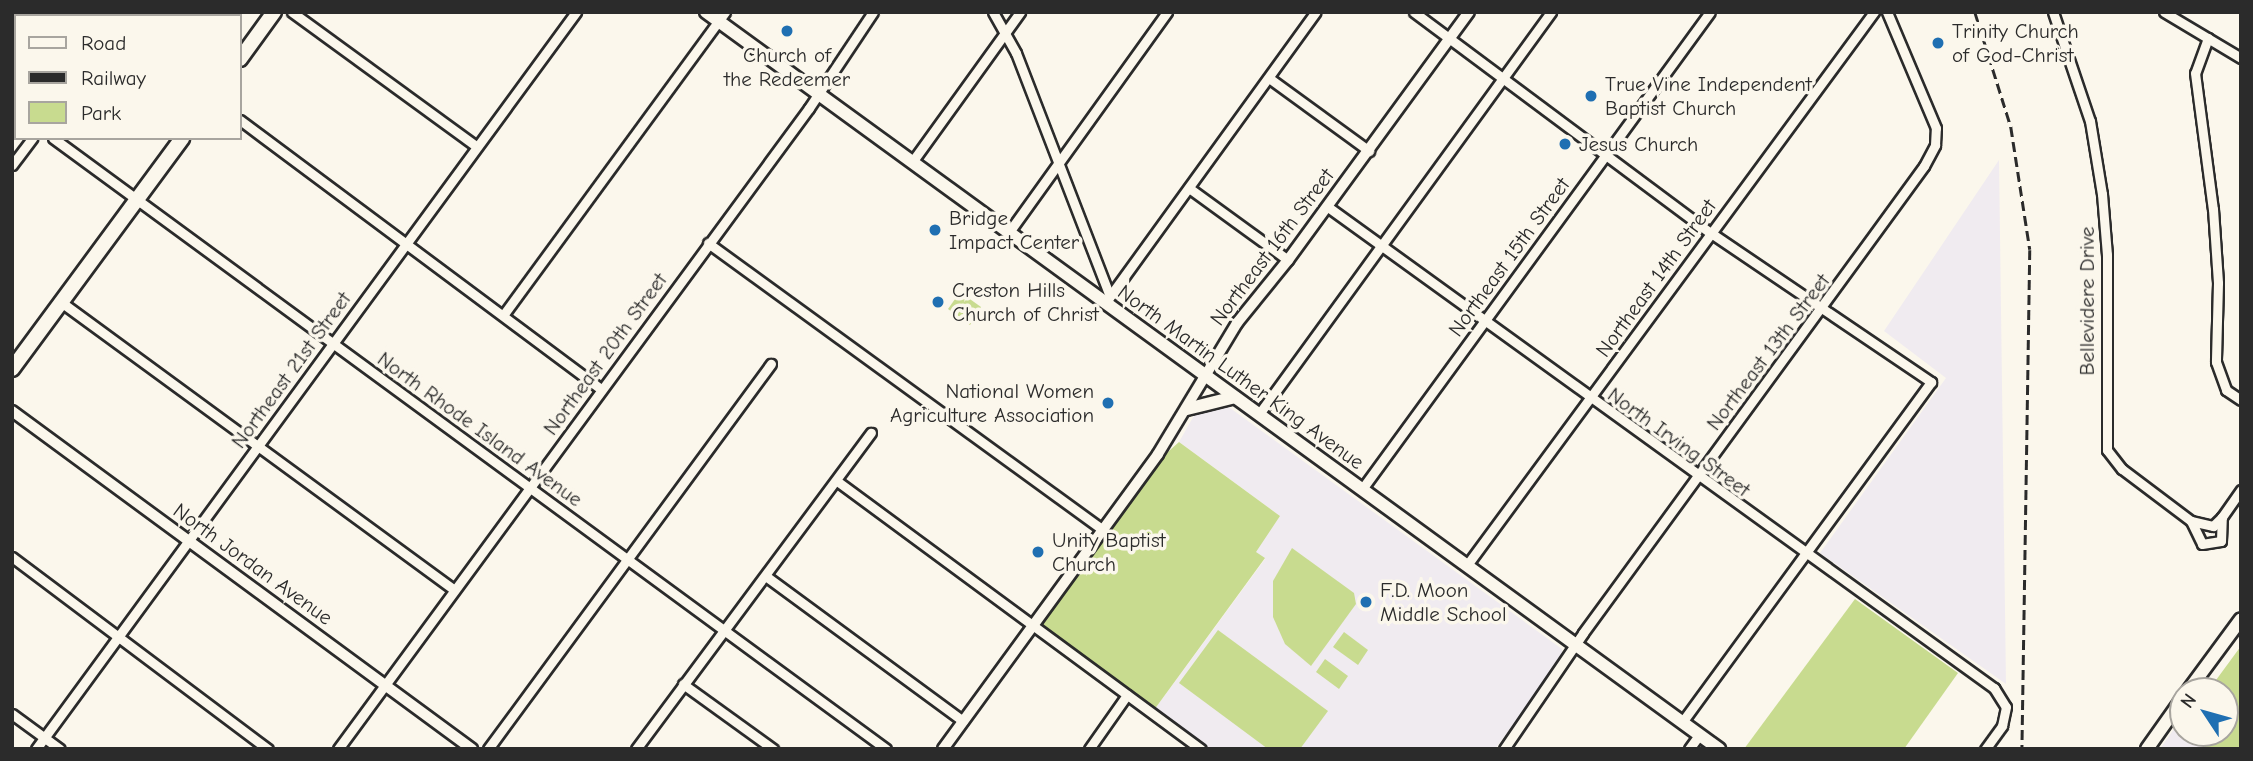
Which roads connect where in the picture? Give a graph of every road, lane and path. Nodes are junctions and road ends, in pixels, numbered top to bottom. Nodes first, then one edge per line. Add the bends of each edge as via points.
1 (274, 12) edge
2 (292, 12) edge
3 (576, 12) edge
4 (706, 12) edge
5 (873, 12) edge
6 (993, 12) edge
7 (1020, 12) edge
8 (1167, 12) edge
9 (1316, 12) edge
10 (1414, 12) edge
11 (1469, 12) edge
12 (1551, 12) edge
13 (1710, 12) edge
14 (1874, 12) edge
15 (1887, 12) edge
16 (2053, 12) edge
17 (2164, 12) edge
18 (722, 17) edge
19 (1006, 32) junction
20 (2208, 38) junction
21 (1449, 40) junction
22 (242, 56) edge
23 (2241, 58) edge
24 (1269, 78) junction
25 (1502, 79) junction
26 (817, 93) junction
27 (242, 121) edge
28 (30, 140) edge
29 (56, 140) edge
30 (181, 140) edge
31 (476, 146) junction
32 (1369, 150) junction
33 (1605, 156) junction
34 (912, 162) junction
35 (1058, 163) junction
36 (12, 164) edge
37 (1189, 188) junction
38 (137, 200) junction
39 (1328, 207) junction
40 (1009, 232) junction
41 (1711, 233) junction
42 (405, 243) junction
43 (708, 243) junction
44 (1381, 246) junction
45 (1288, 260) junction
46 (1108, 300) junction
47 (61, 302) junction
48 (1822, 310) junction
49 (504, 314) junction
50 (1485, 321) junction
51 (333, 344) junction
52 (771, 364) dead end
53 (12, 369) edge
54 (1206, 376) junction
55 (600, 388) junction
56 (1236, 397) junction
57 (1590, 398) junction
58 (2241, 400) edge
59 (1186, 409) junction
60 (12, 411) edge
61 (1259, 414) junction
62 (871, 433) dead end
63 (257, 446) junction
64 (1697, 477) junction
65 (837, 481) junction
66 (530, 488) junction
67 (1362, 489) junction
68 (2241, 490) edge
69 (2222, 517) junction
70 (2191, 521) junction
71 (1103, 530) junction
72 (188, 541) junction
73 (1804, 554) junction
74 (12, 557) edge
75 (628, 559) junction
76 (1467, 565) junction
77 (767, 577) junction
78 (454, 590) junction
79 (2241, 619) edge
80 (1033, 626) junction
81 (725, 629) junction
82 (118, 637) junction
83 (1576, 645) junction
84 (2198, 677) edge
85 (683, 684) junction
86 (385, 685) junction
87 (1127, 695) junction
88 (12, 714) edge
89 (2169, 718) edge
90 (963, 722) junction
91 (1682, 722) junction
92 (1699, 734) junction
93 (44, 737) junction
94 (36, 749) edge
95 (60, 749) edge
96 (268, 749) edge
97 (338, 749) edge
98 (472, 749) edge
99 (488, 749) edge
100 (636, 749) edge
101 (773, 749) edge
102 (886, 749) edge
103 (943, 749) edge
104 (1089, 749) edge
105 (1201, 749) edge
106 (1504, 749) edge
107 (1689, 749) edge
108 (1719, 749) edge
109 (1985, 749) edge
110 (2147, 749) edge

1 - 22 main road
2 - 31 street
3 - 31 street, Northeast 21st Street
4 - 18 main road, North Martin Luther King Avenue
5 - 26 street, Northeast 20th Street
6 - 19 street
7 - 19 street
8 - 35 street
9 - 24 street
10 - 21 street
11 - 21 street, Northeast 16th Street
12 - 25 street
13 - 33 street, Northeast 15th Street
14 - 41 street, Northeast 14th Street
15 - 48 street, Northeast 13th Street via 1927,100 1936,128 1935,145
16 - 70 street, Bellevidere Drive via 2090,121 2102,194 2107,255 2107,450 2122,469
17 - 20 street
18 - 26 main road, North Martin Luther King Avenue
18 - 49 street
19 - 34 street
19 - 35 street
20 - 23 street
20 - 58 street via 2195,73 2213,209 2218,283 2216,362 2226,390
21 - 25 street
21 - 32 street, Northeast 16th Street
24 - 32 street
24 - 37 street
25 - 33 street
25 - 44 street
26 - 34 main road, North Martin Luther King Avenue
26 - 43 street, Northeast 20th Street
27 - 42 street
28 - 36 street
29 - 38 street, North Rhode Island Avenue
30 - 38 main road
31 - 42 street, Northeast 21st Street
32 - 39 street, Northeast 16th Street
33 - 41 street
33 - 50 street, Northeast 15th Street
34 - 40 main road, North Martin Luther King Avenue
35 - 40 street
35 - 46 street
37 - 45 street
37 - 46 street
38 - 47 main road
38 - 51 street, North Rhode Island Avenue
39 - 44 street, North Irving Street
39 - 45 street, Northeast 16th Street
40 - 46 main road, North Martin Luther King Avenue
41 - 48 street
41 - 57 street, Northeast 14th Street
42 - 49 street
42 - 51 street, Northeast 21st Street
43 - 55 street, Northeast 20th Street
43 - 71 street
44 - 50 street, North Irving Street
44 - 61 street
45 - 54 street, Northeast 16th Street via 1237,323
46 - 54 main road, North Martin Luther King Avenue
47 - 53 main road
47 - 63 street
48 - 64 street, Northeast 13th Street
48 - 73 street via 1931,383
49 - 55 street
50 - 57 street, North Irving Street
50 - 67 street, Northeast 15th Street
51 - 63 street, Northeast 21st Street
51 - 66 street, North Rhode Island Avenue
52 - 75 street
54 - 56 main road, North Martin Luther King Avenue
54 - 59 street, Northeast 16th Street
55 - 66 street, Northeast 20th Street
56 - 59 main road
56 - 61 main road, North Martin Luther King Avenue
57 - 64 street, North Irving Street
57 - 76 street, Northeast 14th Street
59 - 71 street, Northeast 16th Street
60 - 72 street, North Jordan Avenue
61 - 67 main road, North Martin Luther King Avenue
62 - 65 street
63 - 72 street, Northeast 21st Street
63 - 78 street
64 - 73 street, North Irving Street
64 - 83 street, Northeast 13th Street
65 - 77 street
65 - 80 street
66 - 75 street, North Rhode Island Avenue
66 - 78 street, Northeast 20th Street
67 - 76 main road, North Martin Luther King Avenue
68 - 69 street
69 - 70 street via 2213,526
69 - 70 street, Bellevidere Drive via 2221,541 2212,545 2202,544
71 - 80 street, Northeast 16th Street
72 - 82 street, Northeast 21st Street
72 - 86 street, North Jordan Avenue
73 - 91 street
73 - 109 street, North Irving Street via 1994,688 2006,707 2002,726
74 - 82 street
75 - 81 street, North Rhode Island Avenue
75 - 99 street
76 - 83 main road, North Martin Luther King Avenue
77 - 81 street
77 - 90 street
78 - 86 street, Northeast 20th Street
79 - 84 main road
80 - 87 street
80 - 90 street, Northeast 16th Street
81 - 85 street
81 - 102 street, North Rhode Island Avenue
82 - 93 street, Northeast 21st Street
82 - 96 street
83 - 91 main road, North Martin Luther King Avenue
83 - 106 street, Northeast 13th Street
85 - 100 street
85 - 101 street
86 - 97 street, Northeast 20th Street
86 - 98 street, North Jordan Avenue
87 - 104 street
87 - 105 street
88 - 93 street
89 - 110 main road
90 - 103 street, Northeast 16th Street
91 - 92 main road, North Martin Luther King Avenue
92 - 107 street
92 - 108 main road, North Martin Luther King Avenue
93 - 94 street, Northeast 21st Street
93 - 95 street

